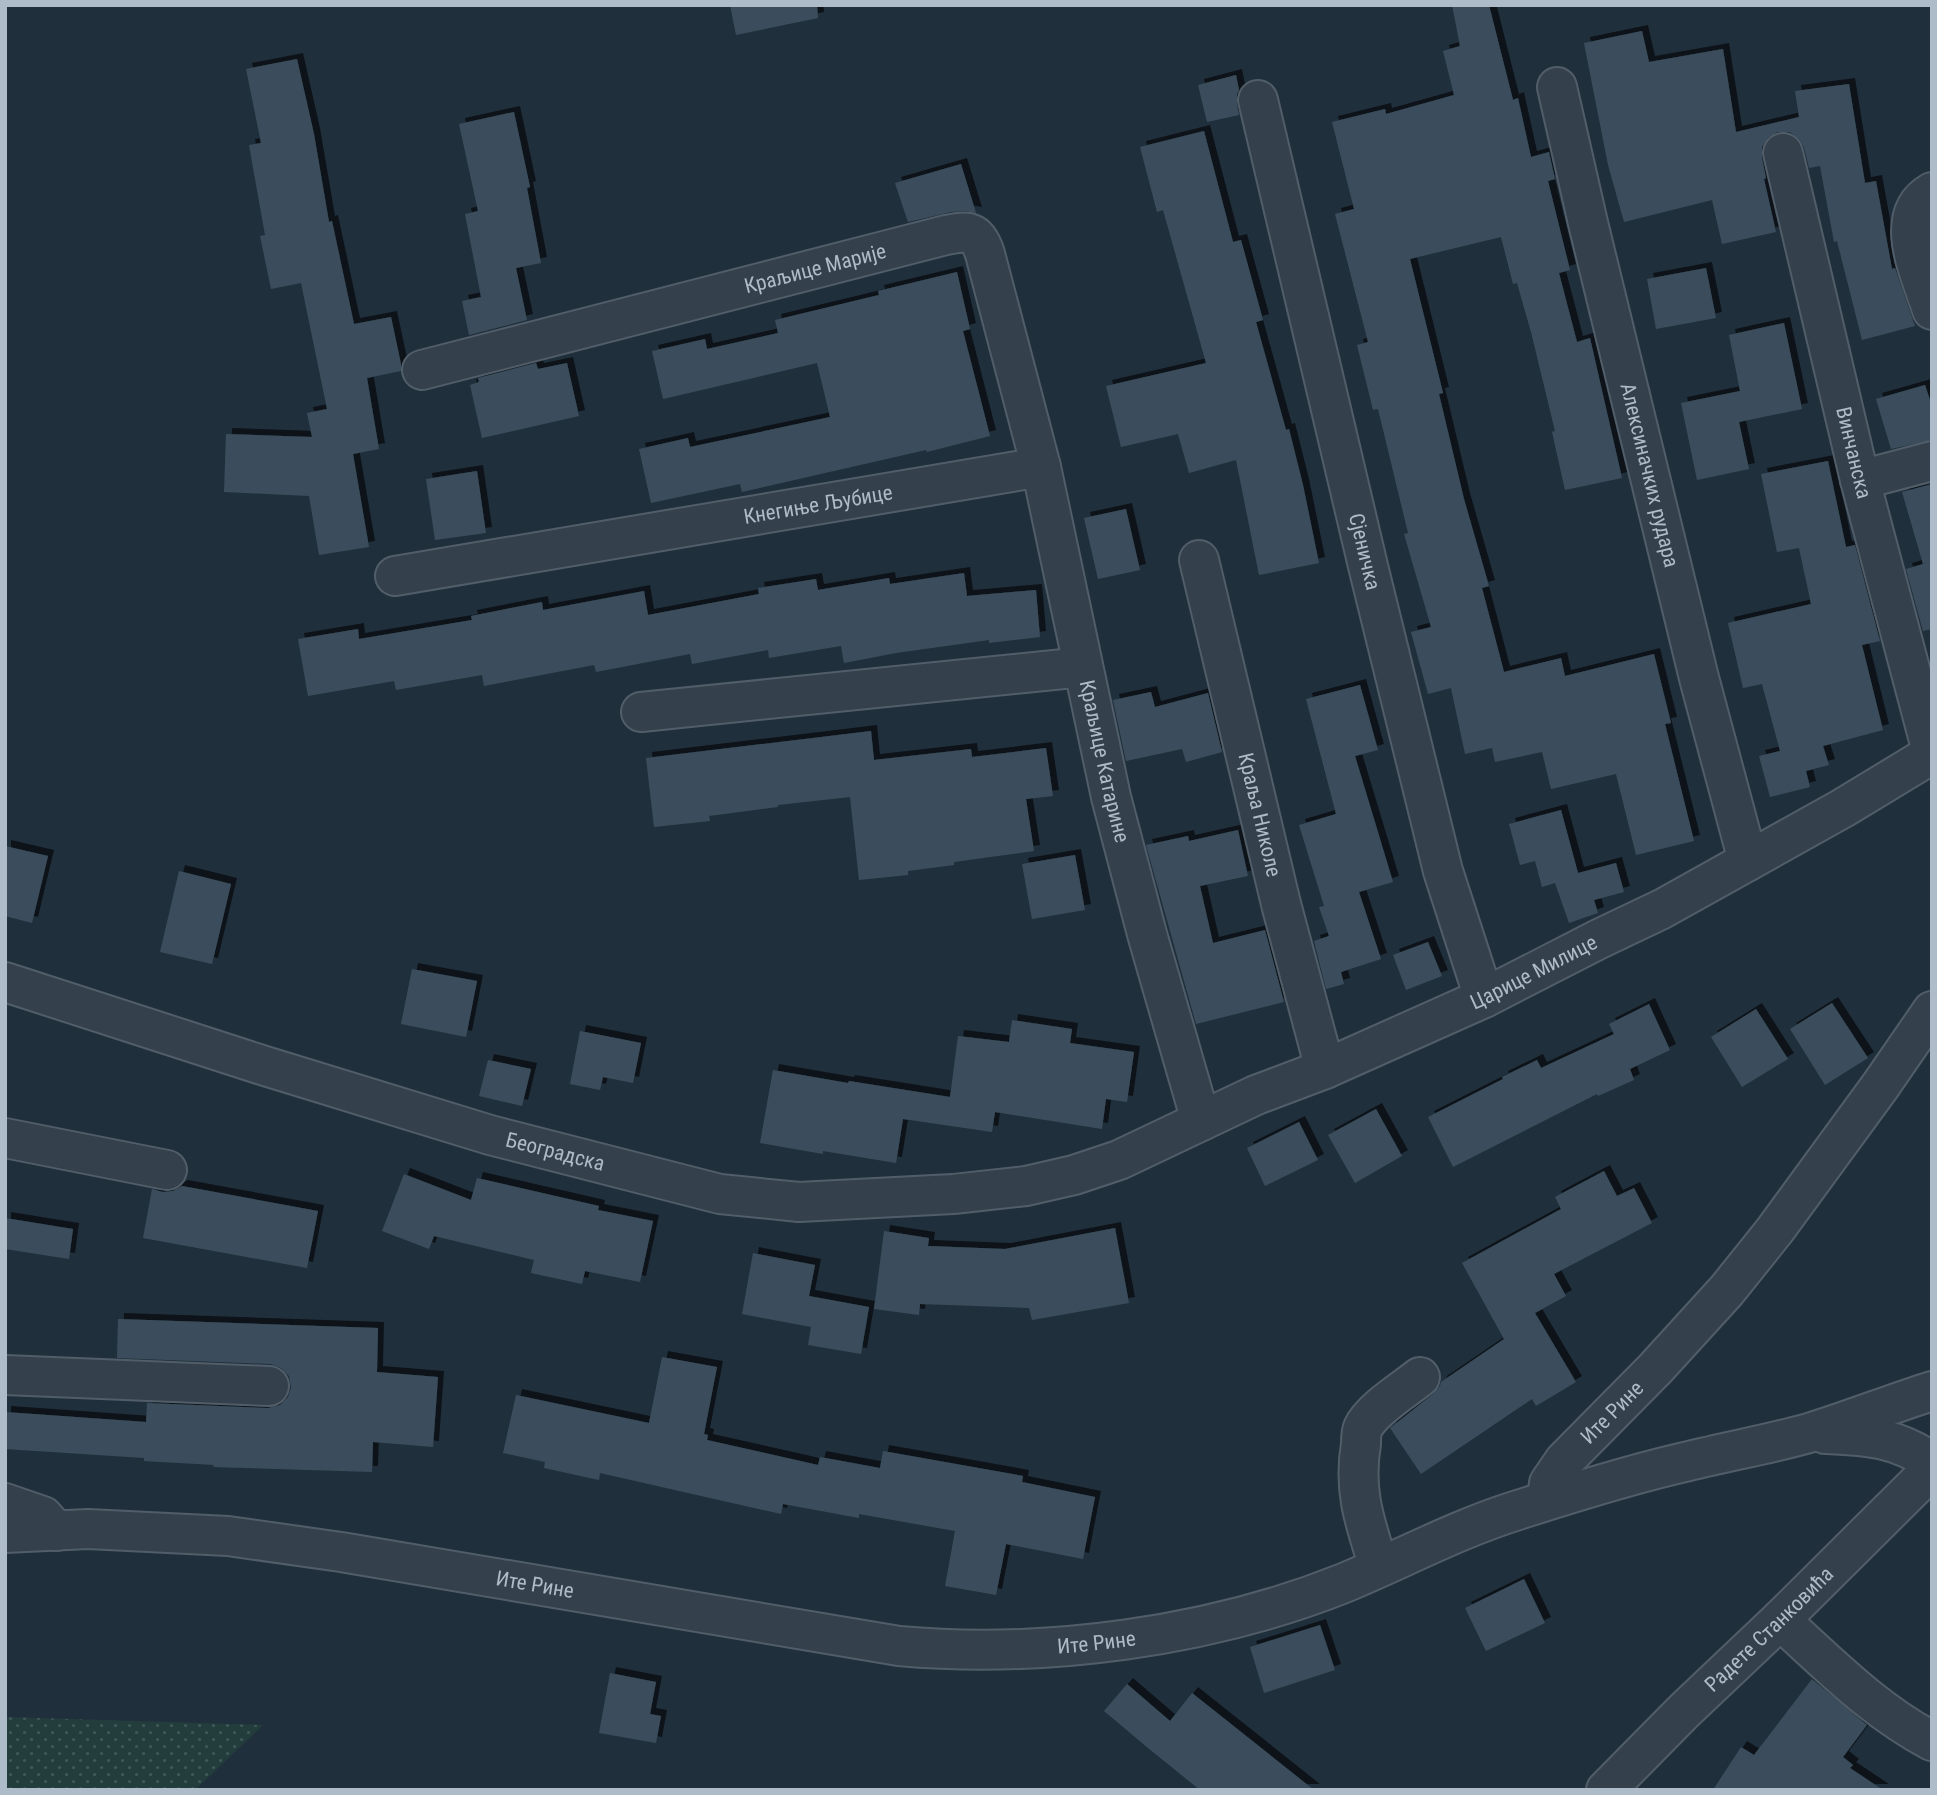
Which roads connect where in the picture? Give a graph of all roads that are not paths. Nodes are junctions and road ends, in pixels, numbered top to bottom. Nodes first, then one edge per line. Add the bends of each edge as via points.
1 (1558, 87) dead end
2 (1258, 100) dead end
3 (1783, 153) dead end
4 (1932, 192) edge
5 (1932, 310) edge
6 (422, 370) dead end
7 (1932, 461) edge
8 (1041, 467) junction
9 (1860, 480) junction
10 (1199, 560) dead end
11 (394, 576) dead end
12 (1083, 667) junction
13 (641, 712) dead end
14 (1932, 753) edge
15 (1748, 861) junction
16 (5, 982) edge
17 (1484, 998) junction
18 (1932, 1011) edge
19 (1325, 1069) junction
20 (1201, 1121) junction
21 (5, 1138) edge
22 (1119, 1160) joint
23 (167, 1170) dead end
24 (5, 1375) edge
25 (1420, 1377) dead end
26 (269, 1386) dead end
27 (1932, 1391) edge
28 (1808, 1433) junction
29 (1932, 1462) edge
30 (1932, 1469) edge
31 (1547, 1500) junction
32 (5, 1503) edge
33 (56, 1531) junction
34 (5, 1533) edge
35 (1379, 1567) junction
36 (1780, 1620) junction
37 (1932, 1741) edge
38 (1624, 1784) edge

1 - 15 street, Алексиначких рудара via 1699,678
2 - 17 street, Сјеничка via 1443,871
3 - 9 street, Винчанска
4 - 5 street via 1914,209 1910,227 1911,245
6 - 8 street, Краљице Марије via 964,232 982,244
7 - 9 street
8 - 11 street, Кнегиње Љубице
8 - 12 street
9 - 14 street, Винчанска
10 - 19 street, Краља Николе
12 - 13 street, Краљице Катарине
12 - 20 street, Краљице Катарине via 1111,797
14 - 15 street, Царице Милице
15 - 17 street, Царице Милице
16 - 22 street, Београдска via 491,1135 720,1194 799,1202 953,1194 1027,1186
17 - 19 street, Царице Милице
18 - 31 street, Ите Рине via 1775,1230 1655,1369 1564,1461 1549,1483
19 - 20 street, Царице Милице
20 - 22 street, Царице Милице
21 - 23 street
24 - 26 street
25 - 35 street via 1363,1427 1358,1489
27 - 28 street
28 - 29 street via 1891,1441
28 - 31 street via 1684,1461
30 - 36 street, Радете Станковића
31 - 35 street, Ите Рине via 1462,1530
32 - 33 street via 43,1516
33 - 34 street, Ите Рине
33 - 35 street, Ите Рине via 228,1536 938,1650 1000,1650 1163,1634 1304,1597
36 - 37 street via 1871,1702
36 - 38 street, Радете Станковића via 1684,1711

